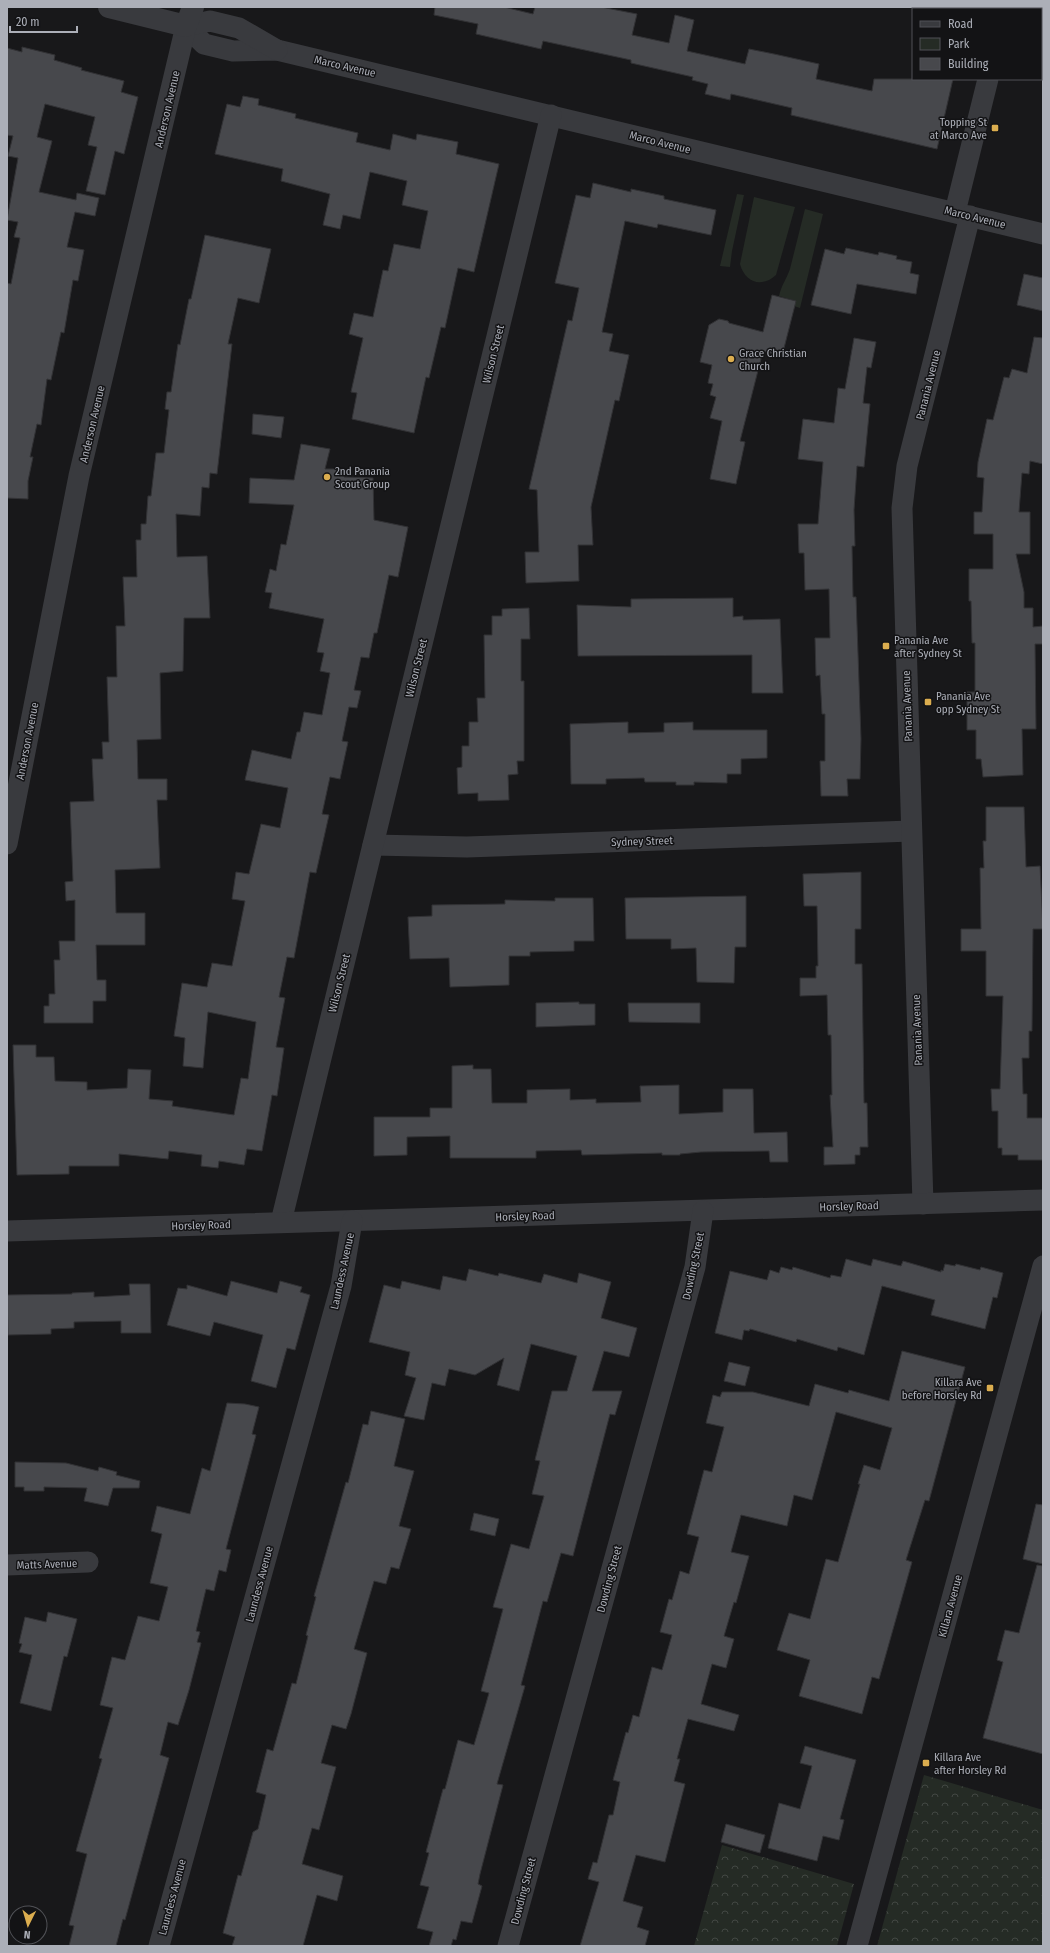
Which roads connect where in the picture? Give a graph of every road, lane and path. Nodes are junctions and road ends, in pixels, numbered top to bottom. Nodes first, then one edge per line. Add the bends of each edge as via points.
1 (109, 7) edge
2 (157, 13) edge
3 (189, 16) edge
4 (988, 80) edge
5 (551, 115) junction
6 (962, 214) junction
7 (1043, 234) edge
8 (911, 831) junction
9 (7, 844) edge
10 (373, 845) junction
11 (1043, 1200) edge
12 (923, 1204) junction
13 (703, 1211) junction
14 (352, 1221) junction
15 (281, 1222) junction
16 (7, 1231) edge
17 (1043, 1266) edge
18 (88, 1562) dead end
19 (7, 1565) edge
20 (159, 1946) edge
21 (508, 1946) edge
22 (857, 1946) edge

1 - 2 street, Marco Avenue
2 - 3 street, Marco Avenue
3 - 5 street, Marco Avenue via 204,44 233,51 277,50
3 - 9 street, Anderson Avenue via 75,496
4 - 6 street, Panania Avenue
5 - 6 street, Marco Avenue
5 - 10 street, Wilson Street
6 - 7 street, Marco Avenue
6 - 8 street, Panania Avenue via 903,489 902,532
8 - 10 street, Sydney Street via 467,847
8 - 12 street, Panania Avenue
10 - 15 street, Wilson Street
11 - 12 street, Horsley Road
12 - 13 street, Horsley Road
13 - 14 street, Horsley Road
13 - 21 street, Dowding Street via 695,1267
14 - 15 street, Horsley Road
14 - 20 street, Laundess Avenue via 341,1286
15 - 16 street, Horsley Road
17 - 22 street, Killara Avenue
18 - 19 street, Matts Avenue

